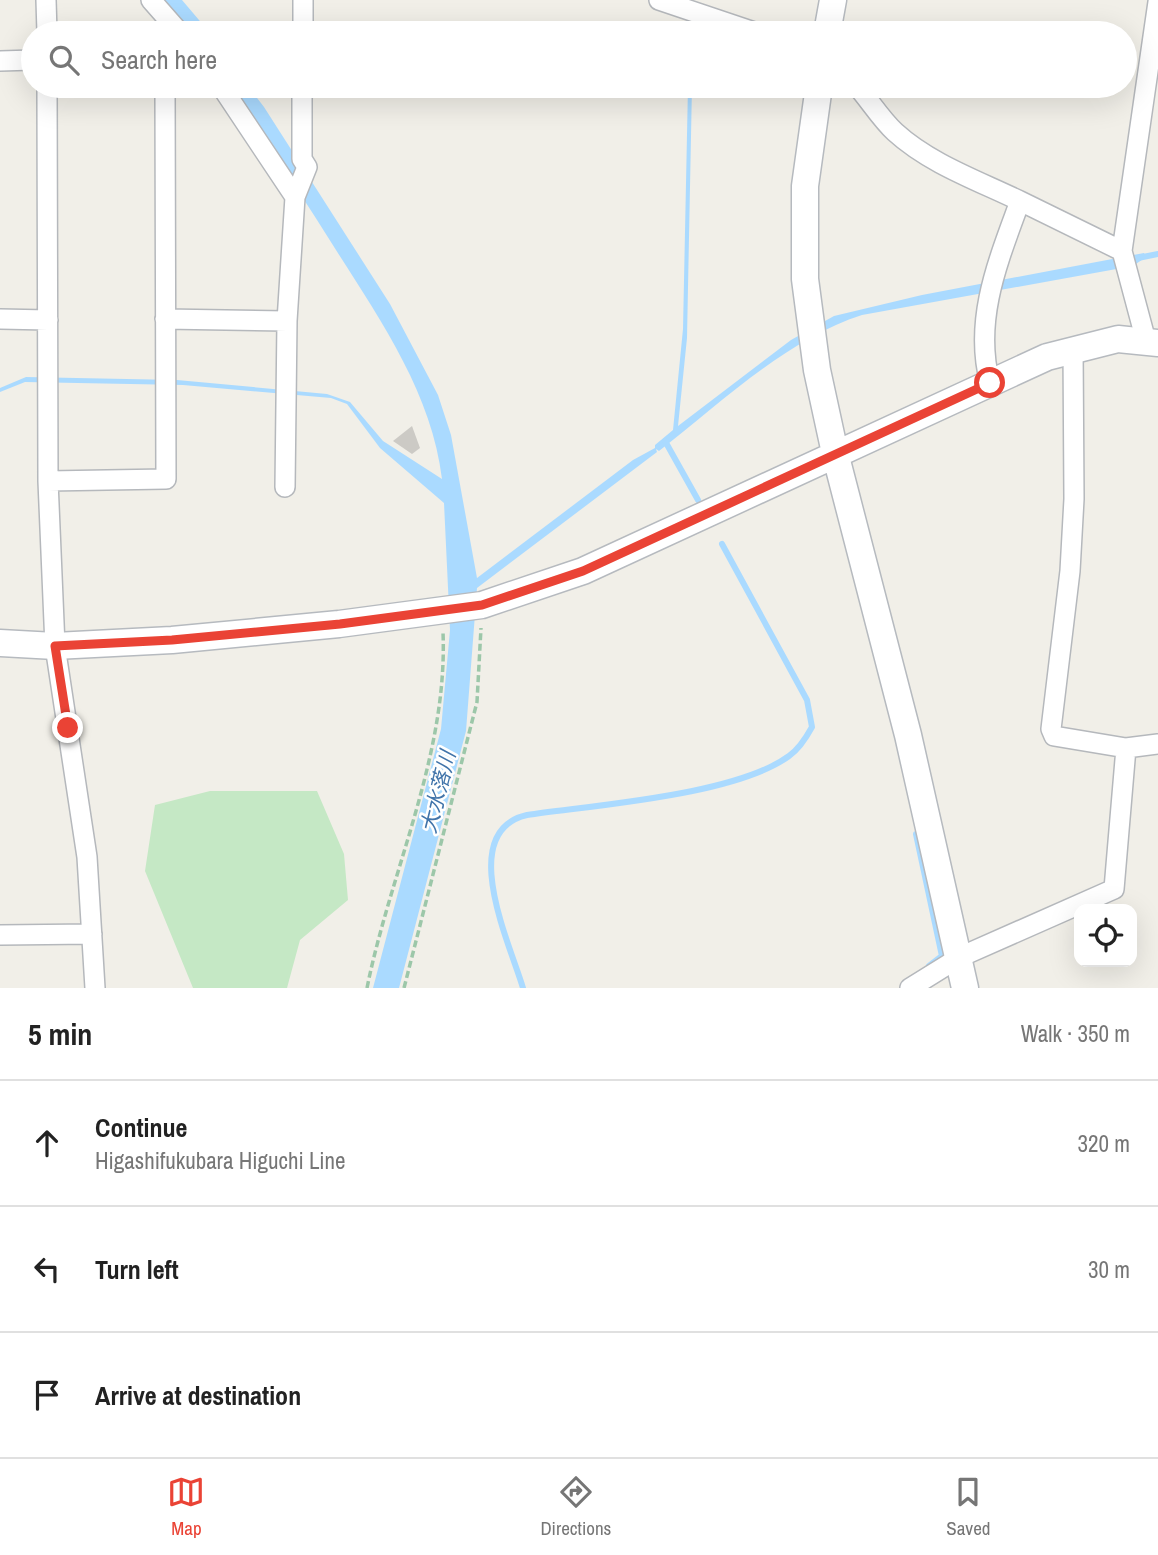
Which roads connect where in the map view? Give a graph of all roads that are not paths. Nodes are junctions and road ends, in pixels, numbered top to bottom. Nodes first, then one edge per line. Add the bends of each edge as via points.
1 (46, 0) edge
2 (151, 0) edge
3 (303, 0) edge
4 (659, 0) edge
5 (833, 0) edge
6 (1158, 2) edge
7 (47, 21) edge
8 (169, 21) edge
9 (303, 21) edge
10 (721, 21) edge
11 (829, 21) edge
12 (21, 60) edge
13 (0, 61) edge
14 (47, 98) edge
15 (165, 98) edge
16 (230, 98) edge
17 (302, 98) edge
18 (817, 98) edge
19 (867, 98) edge
20 (299, 186) junction
21 (1020, 201) junction
22 (1122, 251) junction
23 (0, 319) edge
24 (165, 319) junction
25 (48, 320) junction
26 (287, 321) junction
27 (1152, 342) edge
28 (1073, 348) junction
29 (990, 383) junction
30 (835, 453) junction
31 (48, 481) junction
32 (285, 487) dead end
33 (0, 643) edge
34 (55, 646) junction
35 (1158, 744) edge
36 (1126, 748) junction
37 (92, 934) junction
38 (0, 935) edge
39 (960, 957) junction
40 (95, 988) edge
41 (910, 988) edge
42 (965, 988) edge

1 - 7 street
2 - 8 street
3 - 9 street
4 - 10 street
5 - 11 main road
6 - 22 street
12 - 13 street
14 - 25 street
15 - 24 street
16 - 20 street
17 - 20 street via 302,159 307,167
18 - 30 main road via 805,186 805,279 817,370
19 - 21 street via 895,132 914,146
20 - 26 street
21 - 22 street
21 - 29 street via 986,308 985,365
22 - 27 street
23 - 25 street
24 - 26 street
24 - 31 street via 166,479
25 - 31 street
26 - 32 street
27 - 28 main road via 1118,339
28 - 29 main road
28 - 36 street via 1072,535 1051,729 1054,736
29 - 30 main road
30 - 34 main road via 583,571 479,606 172,640
30 - 39 main road
31 - 34 street
33 - 34 main road
34 - 37 street via 87,857
35 - 36 street
36 - 39 street via 1114,889
37 - 38 street
37 - 40 street
39 - 41 street
39 - 42 main road

